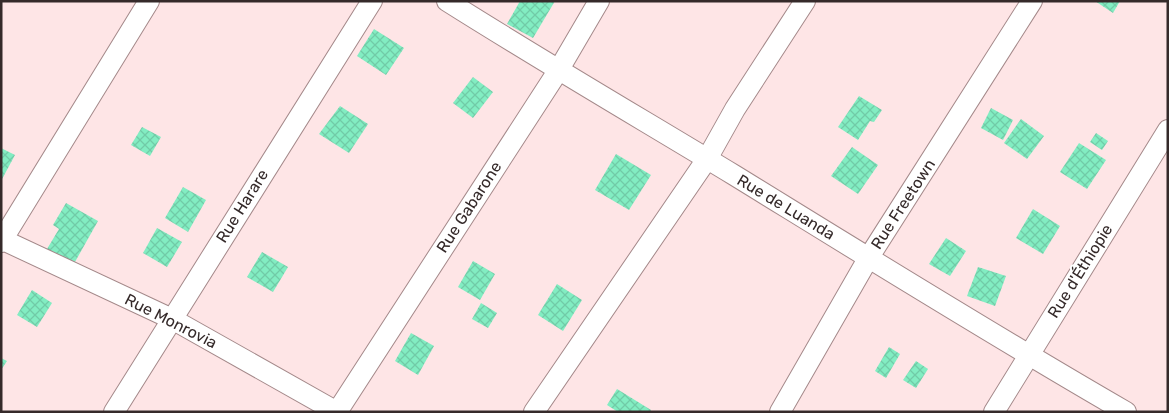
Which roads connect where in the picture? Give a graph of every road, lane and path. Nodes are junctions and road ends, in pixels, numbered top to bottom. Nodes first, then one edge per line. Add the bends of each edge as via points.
1 (149, 1) edge
2 (372, 1) edge
3 (447, 1) edge
4 (599, 1) edge
5 (805, 1) edge
6 (1032, 1) edge
7 (558, 71) junction
8 (1168, 130) edge
9 (707, 159) junction
10 (2, 240) edge
11 (869, 257) junction
12 (172, 319) junction
13 (1028, 355) junction
14 (114, 412) edge
15 (337, 412) edge
16 (534, 412) edge
17 (780, 412) edge
18 (994, 412) edge
19 (1126, 412) edge

1 - 10 street
2 - 12 street, Rue Harare
3 - 7 street, Rue de Luanda
4 - 7 street, Rue Gabarone
5 - 9 street via 735,109
6 - 11 street, Rue Freetown
7 - 9 street, Rue de Luanda
7 - 15 street, Rue Gabarone
8 - 13 street, Rue d'Éthiopie
9 - 11 street, Rue de Luanda
9 - 16 street
10 - 12 street, Rue Monrovia
11 - 13 street, Rue de Luanda
11 - 17 street, Rue Freetown
12 - 14 street, Rue Harare
12 - 15 street, Rue Monrovia
13 - 18 street, Rue d'Éthiopie
13 - 19 street, Rue de Luanda

